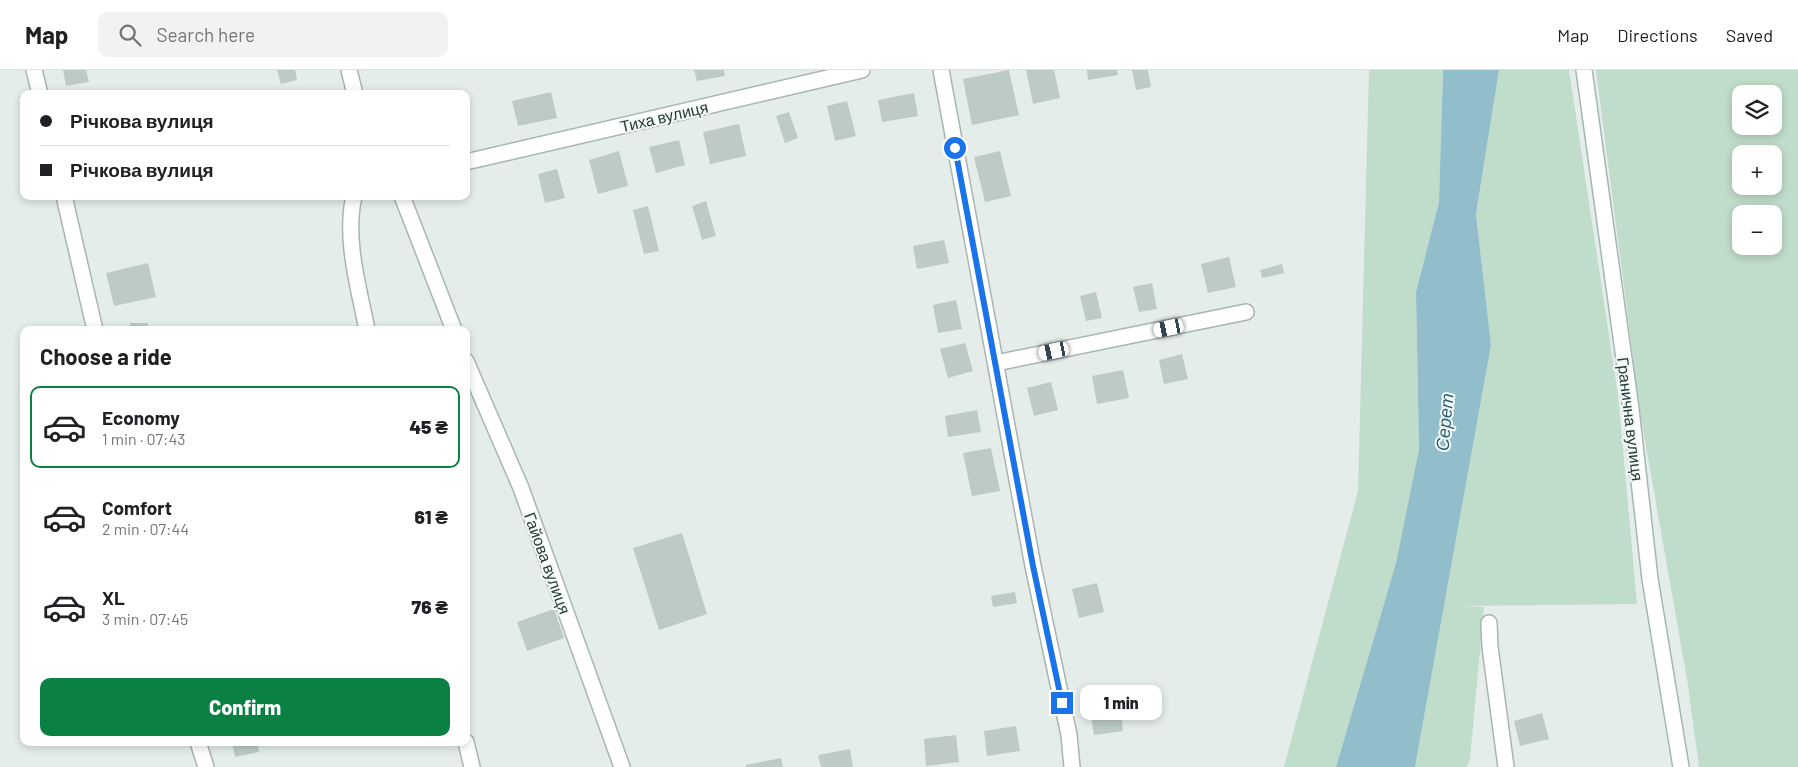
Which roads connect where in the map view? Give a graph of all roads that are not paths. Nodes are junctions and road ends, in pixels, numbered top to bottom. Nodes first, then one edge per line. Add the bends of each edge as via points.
1 (34, 70) edge
2 (349, 70) edge
3 (862, 70) edge
4 (940, 70) edge
5 (1584, 70) edge
6 (39, 90) edge
7 (354, 90) edge
8 (470, 161) edge
9 (65, 200) edge
10 (353, 200) edge
11 (404, 200) edge
12 (1246, 312) dead end
13 (94, 326) edge
14 (366, 326) edge
15 (452, 326) edge
16 (996, 363) junction
17 (470, 370) edge
18 (1489, 623) dead end
19 (199, 746) edge
20 (467, 746) edge
21 (206, 767) edge
22 (472, 767) edge
23 (622, 767) edge
24 (1070, 767) edge
25 (1506, 767) edge
26 (1681, 767) edge

1 - 6 street
2 - 7 street
3 - 8 street, Тиха вулиця
4 - 16 street
5 - 26 street, Гранична вулиця via 1631,409 1650,579
9 - 13 street
10 - 14 street via 352,243
11 - 15 street
12 - 16 street
16 - 24 street via 1033,566 1069,735
17 - 23 street, Гайова вулиця via 522,488
18 - 25 street
19 - 21 street
20 - 22 street

